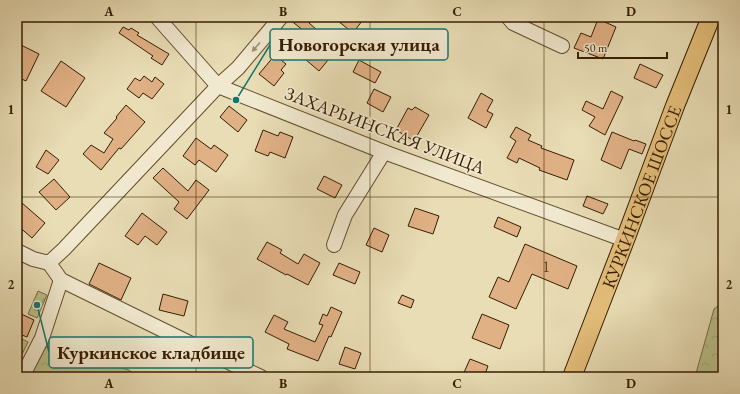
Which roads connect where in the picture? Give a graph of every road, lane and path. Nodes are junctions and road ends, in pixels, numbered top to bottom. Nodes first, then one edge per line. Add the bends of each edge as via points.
1 (157, 17) edge
2 (281, 17) edge
3 (508, 17) edge
4 (711, 17) edge
5 (562, 46) dead end
6 (218, 86) junction
7 (384, 152) junction
8 (625, 240) junction
9 (334, 245) dead end
10 (17, 251) edge
11 (49, 263) junction
12 (61, 280) junction
13 (22, 377) edge
14 (261, 377) edge
15 (572, 377) edge

1 - 6 street, ЗАХАРЬИНСКАЯ УЛИЦА
2 -> 6 street via 238,68
3 - 5 street via 513,23
4 - 8 main road, КУРКИНСКОЕ ШОССЕ
6 - 7 street, ЗАХАРЬИНСКАЯ УЛИЦА
6 - 11 street
7 - 8 street, ЗАХАРЬИНСКАЯ УЛИЦА
7 - 9 street via 345,215
8 - 15 main road, КУРКИНСКОЕ ШОССЕ
10 - 11 street
11 - 12 street
12 - 13 street via 42,338
12 - 14 street

